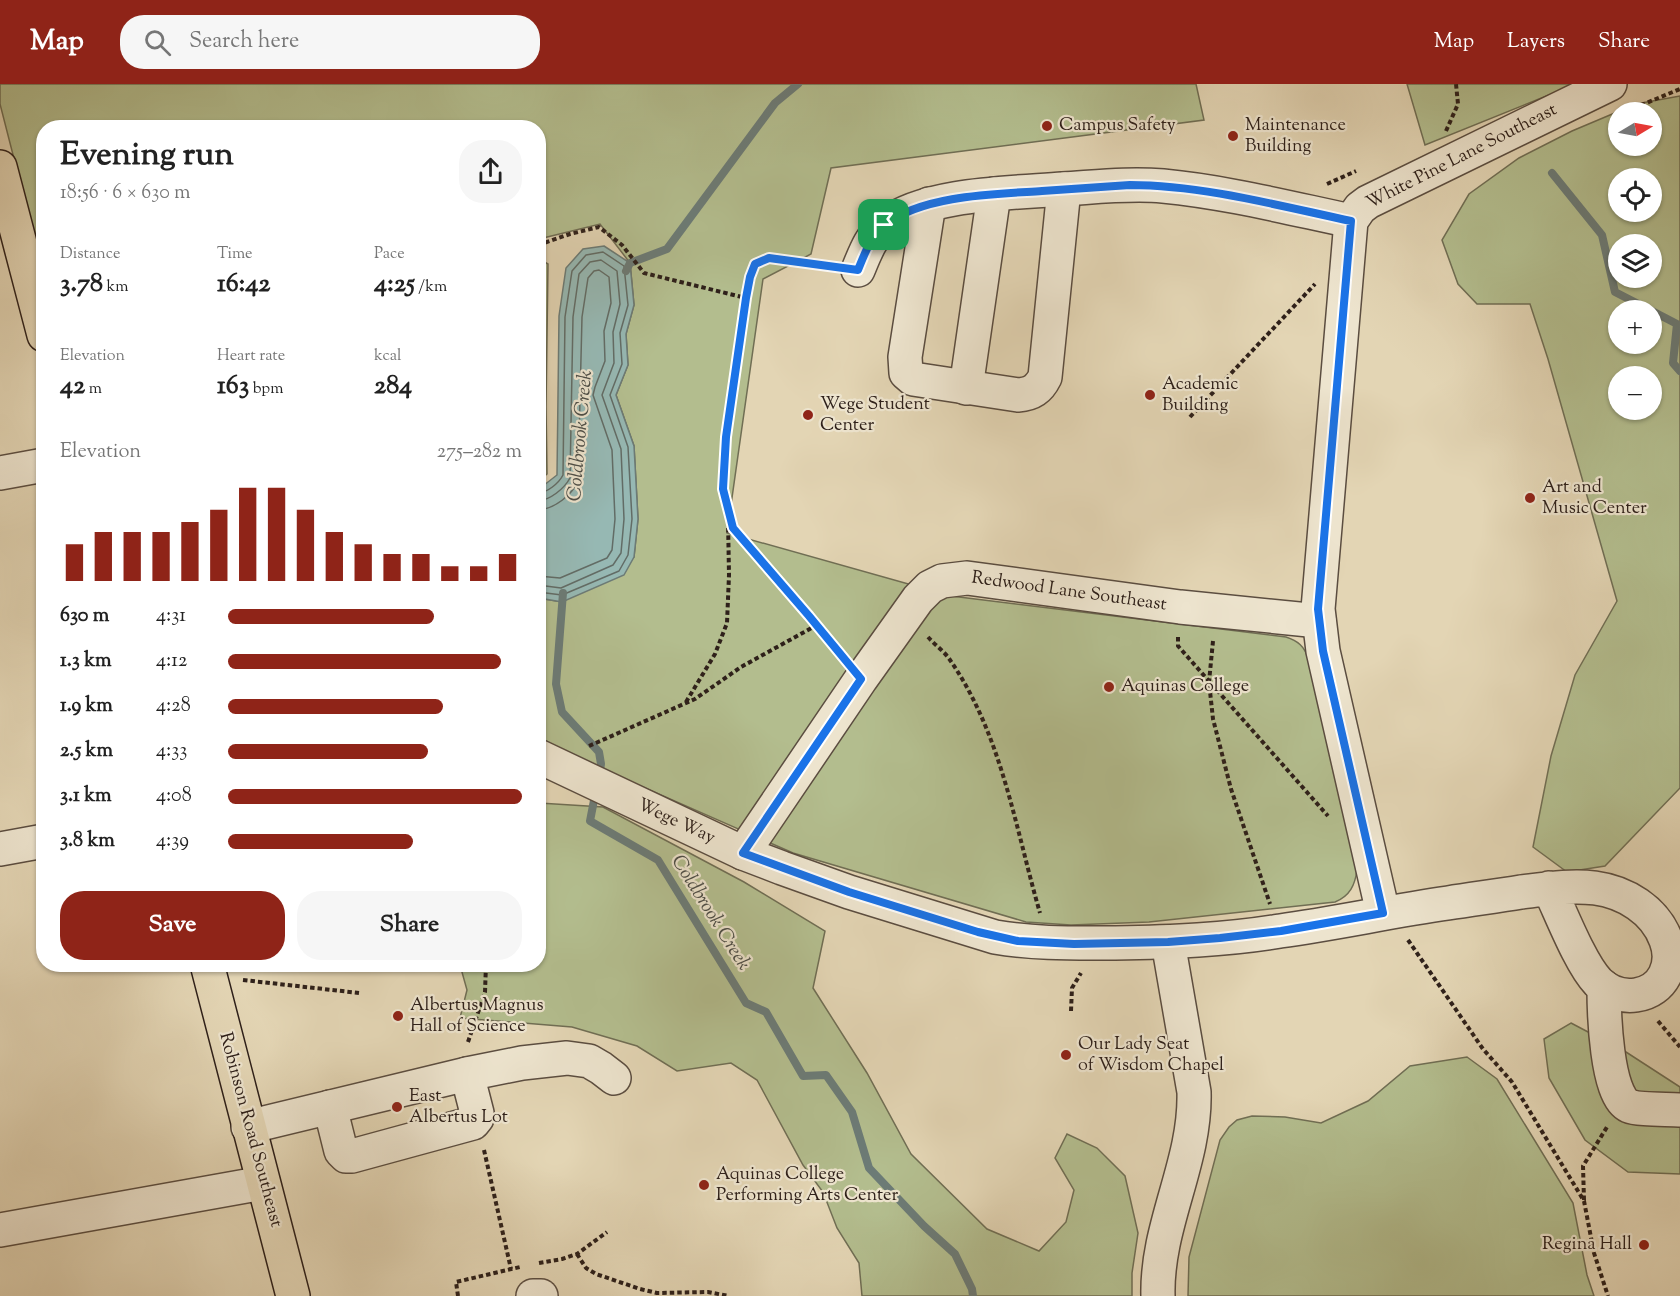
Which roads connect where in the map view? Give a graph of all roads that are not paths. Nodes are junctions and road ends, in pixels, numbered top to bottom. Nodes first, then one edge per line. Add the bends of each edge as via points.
1 (1610, 84) edge
2 (0, 167) edge
3 (1064, 189) junction
4 (994, 194) junction
5 (929, 204) junction
6 (1351, 221) junction
7 (858, 270) road end
8 (36, 306) edge
9 (966, 388) junction
10 (36, 466) edge
11 (0, 473) edge
12 (1319, 621) junction
13 (546, 757) edge
14 (36, 842) edge
15 (0, 849) edge
16 (743, 853) junction
17 (1549, 888) junction
18 (1393, 924) junction
19 (1168, 942) junction
20 (209, 972) edge
21 (1604, 987) junction
22 (467, 1074) junction
23 (614, 1078) dead end
24 (330, 1107) junction
25 (1680, 1110) edge
26 (248, 1127) junction
27 (263, 1183) junction
28 (0, 1230) edge
29 (293, 1296) edge
30 (533, 1296) edge
31 (541, 1296) edge
32 (1158, 1296) edge

1 - 6 street, White Pine Lane Southeast via 1368,202
2 - 8 main road
3 - 4 street
3 - 6 street via 1165,186
3 - 9 street via 1042,382 1025,394
4 - 5 street
4 - 9 street
5 - 7 street via 884,225 872,239
5 - 9 street via 904,369 913,379
6 - 12 street
10 - 11 street
12 - 16 street, Redwood Lane Southeast via 947,579 918,598
12 - 18 street via 1323,651
13 - 16 street, Wege Way via 584,761 616,793
14 - 15 street
16 - 19 street, Wege Way via 849,892 1018,941
17 - 18 street, Wege Way
17 - 21 street via 1580,954
17 - 21 street, Wege Way via 1596,888 1615,893 1637,903 1662,930 1669,962 1658,985 1644,994 1627,996
18 - 19 street, Wege Way
19 - 32 street via 1195,1112 1191,1144 1163,1241
20 - 26 main road, Robinson Road Southeast
21 - 25 street via 1604,1019 1620,1098 1631,1107
22 - 23 street via 567,1058 589,1061
22 - 24 street
22 - 24 street via 477,1113 473,1123 352,1155 341,1151
24 - 26 street
26 - 27 main road, Robinson Road Southeast
27 - 28 street
27 - 29 main road, Robinson Road Southeast
30 - 31 street

